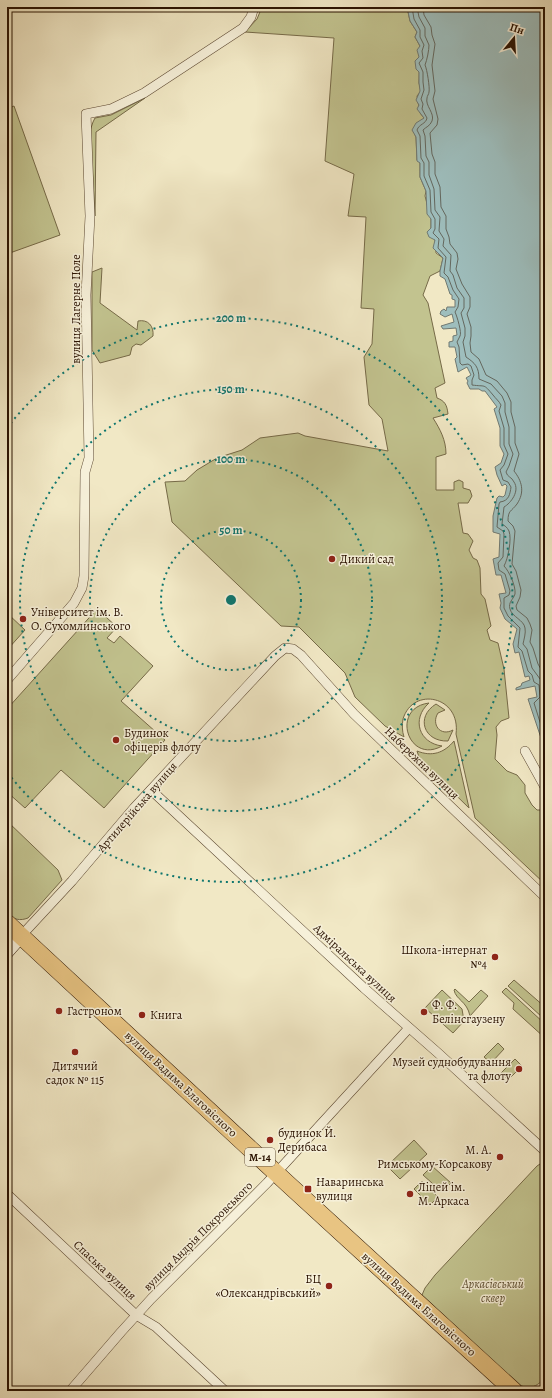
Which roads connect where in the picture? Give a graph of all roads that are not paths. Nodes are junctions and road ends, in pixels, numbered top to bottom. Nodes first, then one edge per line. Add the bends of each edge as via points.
1 (254, 7) edge
2 (285, 648) joint
3 (7, 680) edge
4 (525, 751) dead end
5 (545, 788) edge
6 (151, 790) junction
7 (545, 897) edge
8 (7, 923) edge
9 (21, 936) junction
10 (7, 952) edge
11 (409, 1028) junction
12 (545, 1151) edge
13 (277, 1173) junction
14 (7, 1194) edge
15 (136, 1315) junction
16 (70, 1391) edge
17 (225, 1391) edge
18 (514, 1391) edge

1 - 3 street, вулиця Лагерне Поле via 251,18 243,28 144,93 111,109 86,114 90,216 86,295 89,458 84,472 84,576 82,588 74,603
2 - 6 street, Артилерійська вулиця
2 - 7 street, Набережна вулиця via 293,648 300,654 354,714
4 - 5 street
6 - 9 street, Артилерійська вулиця
6 - 11 street, Адміральська вулиця
8 - 9 highway, вулиця Вадима Благовісного / М-14
9 - 10 street, Артилерійська вулиця
9 - 13 highway, вулиця Вадима Благовісного / М-14
11 - 12 street, Адміральська вулиця
11 - 13 street, вулиця Андрія Покровського
13 - 15 street, вулиця Андрія Покровського
13 - 18 highway, вулиця Вадима Благовісного / М-14
14 - 15 street, Спаська вулиця
15 - 16 street, вулиця Андрія Покровського
15 - 17 street, Спаська вулиця via 156,1327

